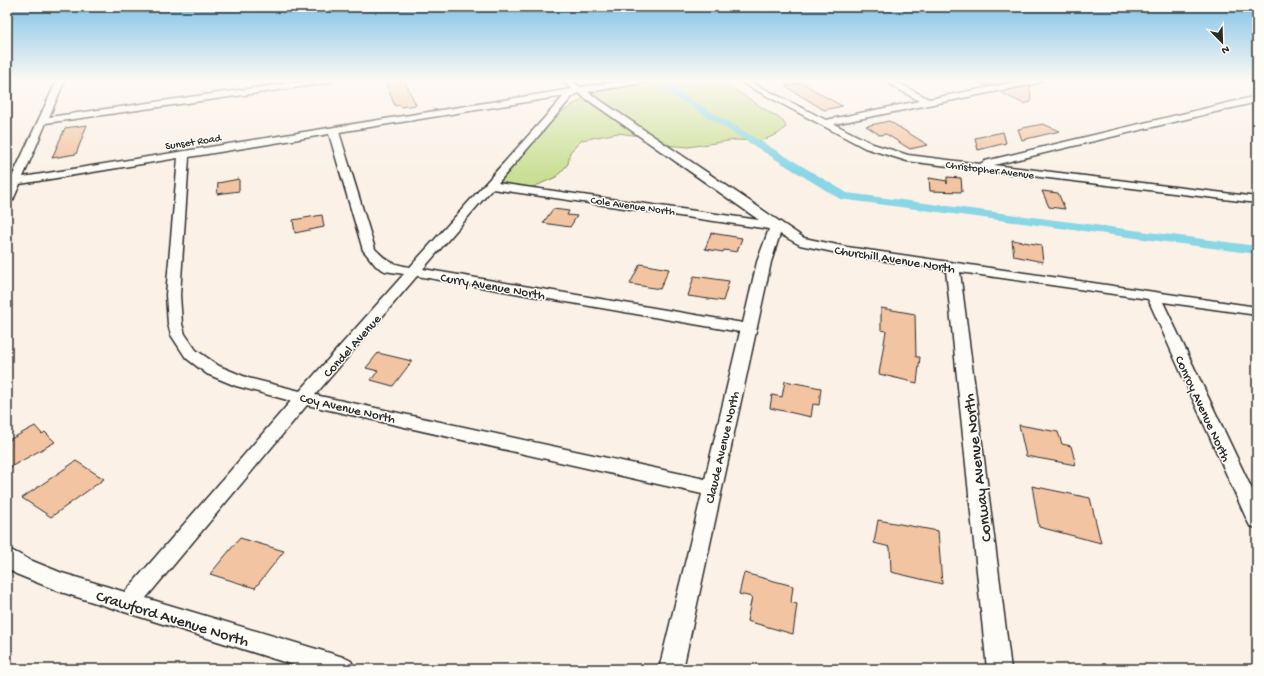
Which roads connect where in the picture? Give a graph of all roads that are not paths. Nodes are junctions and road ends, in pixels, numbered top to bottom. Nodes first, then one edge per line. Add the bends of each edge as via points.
1 (46, 112) edge
2 (108, 112) edge
3 (446, 112) edge
4 (554, 112) edge
5 (611, 112) edge
6 (802, 112) edge
7 (881, 112) edge
8 (1208, 112) edge
9 (42, 121) junction
10 (824, 123) junction
11 (333, 130) junction
12 (184, 154) junction
13 (974, 167) junction
14 (11, 182) edge
15 (490, 185) junction
16 (7, 200) edge
17 (1257, 200) edge
18 (776, 226) junction
19 (953, 267) junction
20 (415, 272) junction
21 (1153, 296) junction
22 (1257, 311) edge
23 (748, 329) junction
24 (304, 397) junction
25 (711, 488) junction
26 (1257, 520) edge
27 (7, 557) edge
28 (128, 604) junction
29 (343, 669) edge
30 (670, 669) edge
31 (999, 669) edge

1 - 9 street
2 - 9 street
3 - 11 street, Sunset Road
4 - 15 street, Condel Avenue
5 - 18 street, Churchill Avenue North
6 - 10 street, Christopher Avenue
7 - 10 street
8 - 13 street
9 - 14 street
10 - 13 street, Christopher Avenue via 869,146 894,155
11 - 12 street, Sunset Road
11 - 20 street, Curry Avenue North via 369,250 381,263 390,268
12 - 14 street, Sunset Road
12 - 24 street, Coy Avenue North via 173,295 178,335 191,354 213,370 242,382
13 - 17 street, Christopher Avenue
14 - 16 street
15 - 18 street, Cole Avenue North
15 - 20 street, Condel Avenue
18 - 19 street, Churchill Avenue North via 800,241 813,245
18 - 23 street, Claude Avenue North via 764,262
19 - 21 street, Churchill Avenue North
19 - 31 street, Conway Avenue North
20 - 23 street, Curry Avenue North
20 - 24 street, Condel Avenue
21 - 22 street, Churchill Avenue North
21 - 26 street, Conroy Avenue North
23 - 25 street, Claude Avenue North
24 - 25 street, Coy Avenue North
24 - 28 street, Condel Avenue
25 - 30 street, Claude Avenue North
27 - 28 street, Crawford Avenue North via 23,567 60,582
28 - 29 street, Crawford Avenue North

